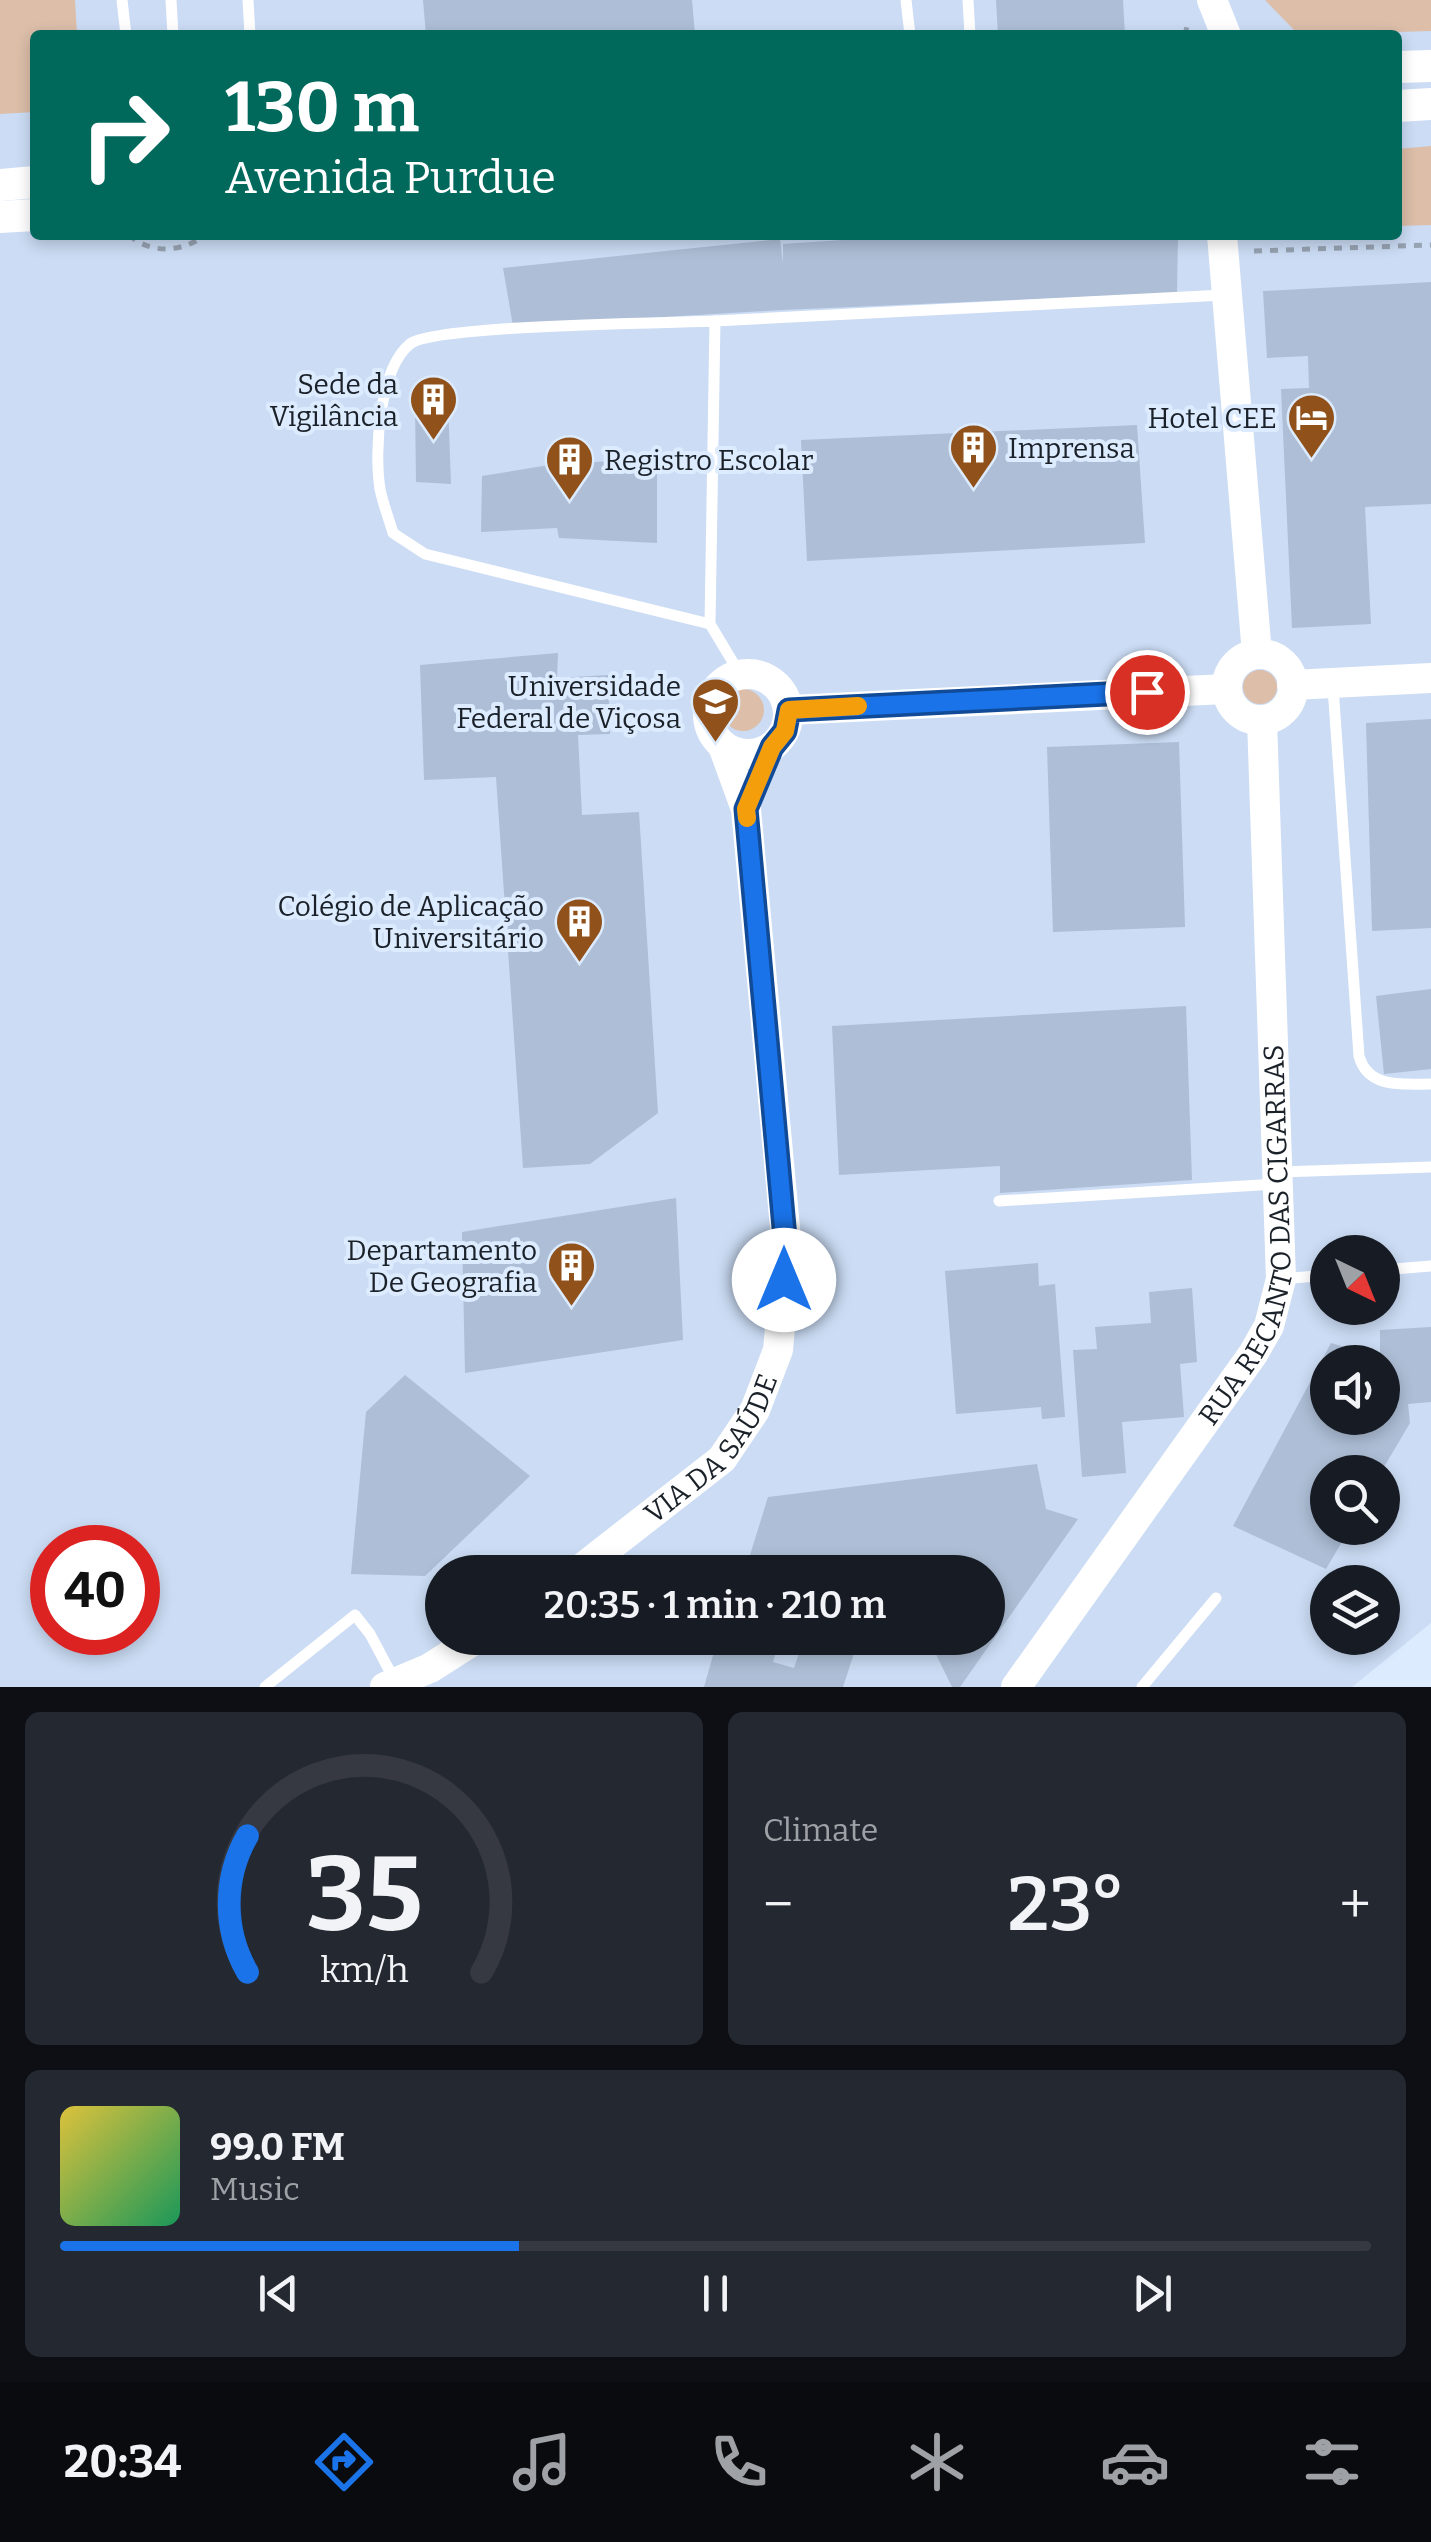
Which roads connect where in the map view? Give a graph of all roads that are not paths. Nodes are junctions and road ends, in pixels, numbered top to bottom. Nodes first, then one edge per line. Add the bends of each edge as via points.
1 (122, 0) edge
2 (171, 0) edge
3 (248, 0) edge
4 (906, 0) edge
5 (968, 0) edge
6 (1212, 3) edge
7 (125, 30) edge
8 (173, 30) edge
9 (250, 30) edge
10 (909, 30) edge
11 (970, 30) edge
12 (1202, 30) edge
13 (1224, 30) edge
14 (1431, 66) edge
15 (1402, 67) edge
16 (1431, 104) edge
17 (1402, 106) edge
18 (30, 182) edge
19 (0, 185) edge
20 (30, 215) edge
21 (0, 217) edge
22 (1222, 244) edge
23 (1224, 294) junction
24 (714, 321) junction
25 (710, 624) junction
26 (1257, 654) junction
27 (740, 674) junction
28 (1431, 678) edge
29 (1333, 683) junction
30 (1292, 684) junction
31 (1226, 689) junction
32 (789, 710) junction
33 (1262, 720) junction
34 (723, 746) junction
35 (772, 747) junction
36 (746, 809) junction
37 (1431, 1084) edge
38 (1431, 1167) edge
39 (1280, 1178) junction
40 (999, 1200) dead end
41 (1431, 1266) edge
42 (1400, 1269) edge
43 (1310, 1277) edge
44 (1281, 1279) junction
45 (599, 1555) edge
46 (1216, 1598) dead end
47 (450, 1655) edge
48 (390, 1684) edge
49 (265, 1687) edge
50 (1016, 1687) edge
51 (1142, 1687) edge

1 - 7 lane
2 - 8 lane
3 - 9 lane
4 - 10 lane
5 - 11 lane
6 - 12 street
6 - 13 street
14 - 15 main road
16 - 17 main road
18 - 19 main road
20 - 21 main road
22 - 23 street
23 - 24 lane
23 - 26 street
24 - 25 lane
24 - 25 lane via 425,336 411,342 391,368 380,422 380,489 393,534 425,554
25 - 27 lane
26 - 30 street via 1285,665
26 - 31 street via 1238,661
27 - 32 street via 772,681
27 - 34 street via 718,687 708,711
28 - 29 street
29 - 30 street
29 - 37 lane via 1359,1056 1372,1078
30 - 33 street via 1288,704
31 - 32 street
31 - 33 street via 1242,715
32 - 35 street via 785,731
33 - 39 street, RUA RECANTO DAS CIGARRAS
34 - 35 street via 746,754
34 - 36 street, VIA DA SAÚDE
35 - 36 street, VIA DA SAÚDE
36 - 45 street, VIA DA SAÚDE via 786,1249 778,1350 755,1410 722,1459
38 - 39 lane
39 - 40 lane
39 - 44 street, RUA RECANTO DAS CIGARRAS
41 - 42 lane
43 - 44 lane
44 - 50 street, RUA RECANTO DAS CIGARRAS via 1273,1315 1253,1354
46 - 51 lane
47 - 48 street
48 - 49 lane via 356,1615

